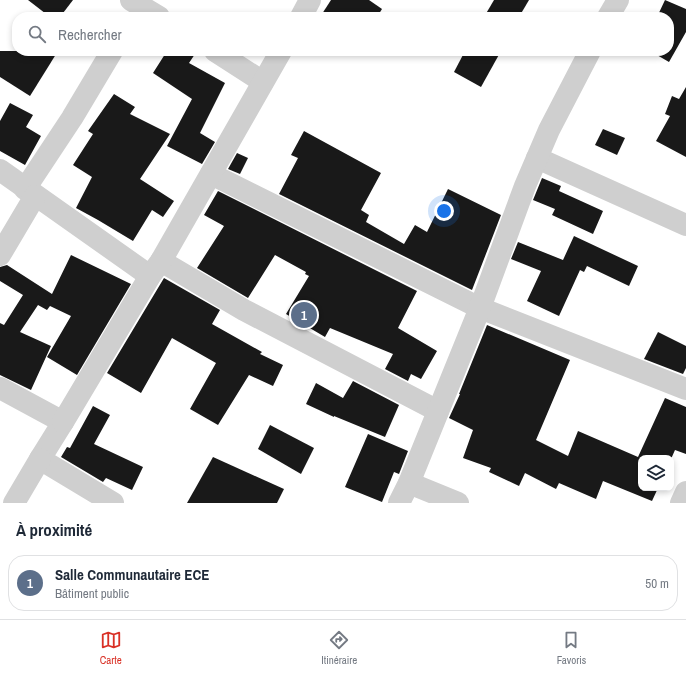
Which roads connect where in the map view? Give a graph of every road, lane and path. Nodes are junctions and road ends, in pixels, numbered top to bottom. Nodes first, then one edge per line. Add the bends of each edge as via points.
1 (310, 0) edge
2 (618, 0) edge
3 (134, 7) edge
4 (146, 12) edge
5 (303, 12) edge
6 (611, 12) edge
7 (109, 56) edge
8 (223, 56) edge
9 (278, 56) edge
10 (587, 56) edge
11 (264, 82) junction
12 (537, 158) junction
13 (0, 170) edge
14 (211, 174) junction
15 (30, 192) junction
16 (686, 225) edge
17 (0, 255) edge
18 (155, 268) junction
19 (480, 308) junction
20 (0, 388) edge
21 (686, 389) edge
22 (438, 411) junction
23 (62, 422) junction
24 (40, 459) junction
25 (409, 483) junction
26 (686, 492) edge
27 (14, 503) edge
28 (113, 503) edge
29 (399, 503) edge
30 (458, 503) edge
31 (680, 503) edge

1 - 5 street
2 - 6 street
3 - 4 street
7 - 15 street
8 - 11 street
9 - 11 street
10 - 12 street
11 - 14 street
12 - 16 street
12 - 19 street
13 - 15 street
14 - 18 street
14 - 19 street
15 - 17 street
15 - 18 street
18 - 22 street via 244,310
18 - 23 street
19 - 21 street
19 - 22 street
20 - 23 street
22 - 25 street
23 - 24 street
24 - 27 street
24 - 28 street
25 - 29 street
25 - 30 street
26 - 31 street

